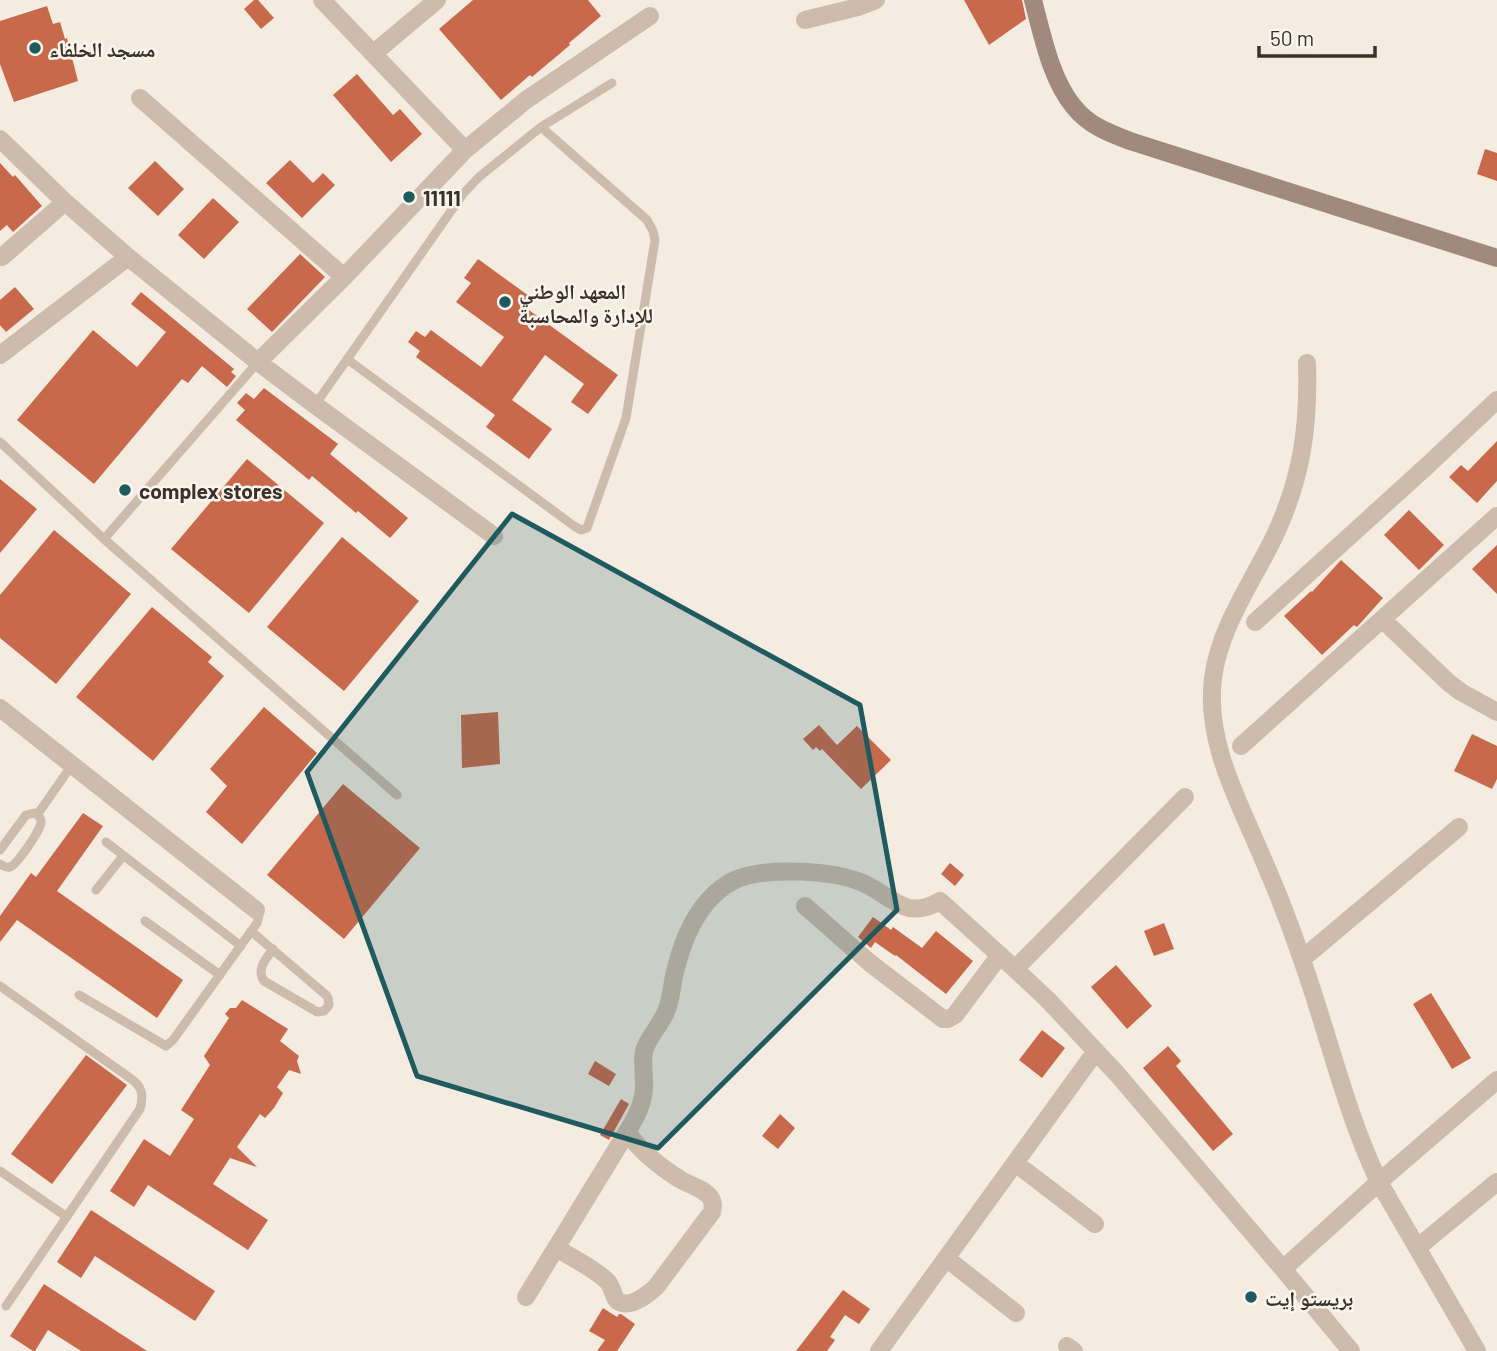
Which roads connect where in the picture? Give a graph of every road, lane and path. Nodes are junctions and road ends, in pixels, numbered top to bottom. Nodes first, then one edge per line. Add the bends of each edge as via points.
1 (322, 0) edge
2 (437, 0) edge
3 (876, 0) edge
4 (1033, 0) edge
5 (650, 16) dead end
6 (805, 20) dead end
7 (374, 54) junction
8 (612, 83) dead end
9 (140, 98) dead end
10 (541, 127) junction
11 (0, 139) edge
12 (465, 150) junction
13 (65, 202) junction
14 (2, 257) dead end
15 (128, 257) junction
16 (1497, 258) edge
17 (344, 277) junction
18 (0, 355) edge
19 (347, 359) junction
20 (258, 362) junction
21 (1307, 363) dead end
22 (1497, 400) edge
23 (315, 405) junction
24 (0, 442) edge
25 (1497, 516) edge
26 (494, 536) dead end
27 (104, 539) junction
28 (1383, 620) junction
29 (1255, 622) dead end
30 (0, 708) edge
31 (1497, 712) edge
32 (1241, 746) dead end
33 (72, 765) junction
34 (397, 795) dead end
35 (1185, 797) dead end
36 (37, 815) junction
37 (1459, 827) dead end
38 (106, 842) dead end
39 (0, 850) edge
40 (123, 856) junction
41 (0, 864) edge
42 (96, 890) dead end
43 (805, 906) dead end
44 (257, 909) joint
45 (145, 921) dead end
46 (251, 931) junction
47 (241, 946) junction
48 (273, 949) junction
49 (1000, 955) junction
50 (1302, 959) junction
51 (1015, 968) junction
52 (220, 975) junction
53 (0, 986) edge
54 (79, 995) dead end
55 (1096, 1051) junction
56 (1497, 1080) edge
57 (628, 1132) junction
58 (1015, 1163) junction
59 (0, 1171) edge
60 (1380, 1182) junction
61 (1497, 1182) edge
62 (67, 1217) junction
63 (1095, 1224) dead end
64 (556, 1248) junction
65 (1417, 1248) junction
66 (946, 1258) junction
67 (1283, 1269) junction
68 (526, 1297) dead end
69 (6, 1306) dead end
70 (1016, 1312) dead end
71 (879, 1351) edge
72 (1351, 1351) edge
73 (1477, 1351) edge

1 - 7 street
2 - 7 street
3 - 6 street
4 - 16 street via 1062,90 1074,109 1108,133
5 - 12 street via 526,100
7 - 12 street
8 - 10 lane
9 - 17 street
10 - 19 lane via 463,194
10 - 19 lane via 647,220 655,240 626,418 587,528 574,526
11 - 13 street
12 - 17 street
13 - 14 street
13 - 15 street
15 - 18 street
15 - 20 street
17 - 20 street
19 - 23 lane
20 - 23 street
20 - 27 lane
21 - 50 street via 1306,436 1288,505 1230,622 1213,677 1212,707 1224,768
22 - 29 street
23 - 26 street
24 - 27 lane
25 - 28 street
27 - 34 lane
28 - 31 street via 1461,692
28 - 32 street
30 - 33 street
33 - 36 lane
33 - 44 street
35 - 51 street
36 - 39 lane via 26,815
36 - 41 lane via 40,827 17,862 10,867
37 - 50 street
38 - 40 lane
40 - 42 lane
40 - 47 lane
43 - 49 street via 943,1019 955,1015
44 - 46 lane via 258,920
45 - 52 lane
46 - 47 lane
46 - 48 lane
47 - 52 lane
48 - 48 lane via 261,968 264,981 317,1012 324,1011 329,1005 326,995
49 - 51 street
49 - 57 street via 940,901 920,908 905,907 861,882 838,875 771,872 736,880 704,905 690,930 670,1003 645,1047 643,1098
50 - 60 street via 1350,1107
51 - 55 street
52 - 54 lane via 166,1046
53 - 62 lane via 141,1088 140,1109
55 - 58 street
55 - 67 street
56 - 60 street
57 - 64 street
57 - 64 street via 661,1166 709,1195 712,1212 656,1287 625,1304 615,1297 609,1283
58 - 63 street
58 - 66 street
59 - 62 lane
60 - 65 street
60 - 67 street
61 - 65 street
62 - 69 lane
64 - 68 street
65 - 73 street
66 - 70 street
66 - 71 street
67 - 72 street

